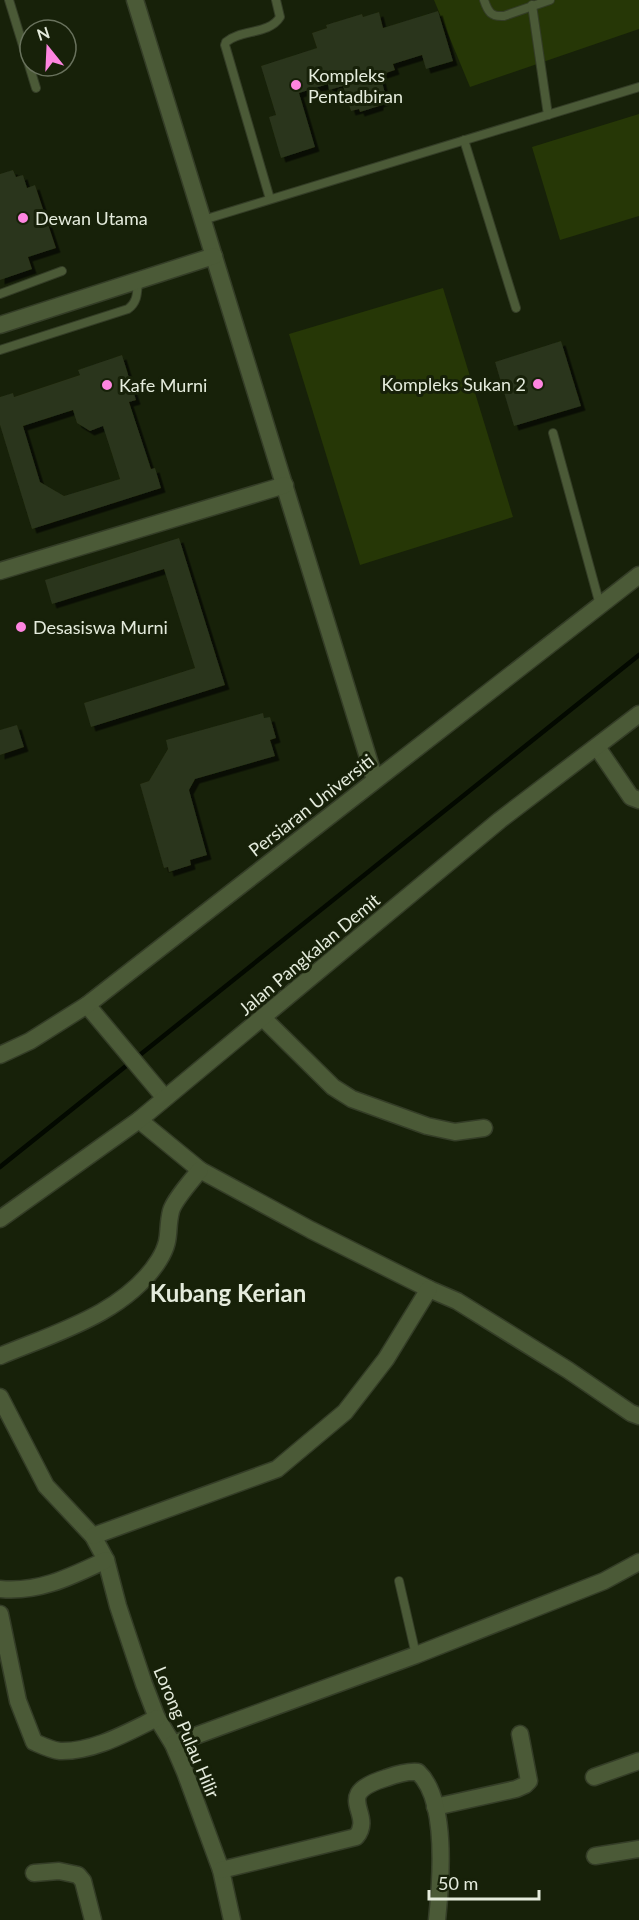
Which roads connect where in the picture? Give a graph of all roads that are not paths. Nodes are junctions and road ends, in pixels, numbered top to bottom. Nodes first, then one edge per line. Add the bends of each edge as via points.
1 (9, 0) edge
2 (135, 0) edge
3 (276, 0) edge
4 (484, 0) edge
5 (550, 0) edge
6 (532, 5) junction
7 (639, 87) edge
8 (36, 88) dead end
9 (548, 115) junction
10 (464, 140) junction
11 (270, 199) junction
12 (203, 220) junction
13 (214, 256) junction
14 (62, 271) dead end
15 (138, 281) junction
16 (0, 294) edge
17 (516, 308) dead end
18 (0, 325) edge
19 (0, 350) edge
20 (553, 433) dead end
21 (285, 485) junction
22 (0, 571) edge
23 (639, 575) edge
24 (600, 605) junction
25 (639, 714) edge
26 (597, 747) junction
27 (375, 780) junction
28 (639, 800) edge
29 (87, 1005) junction
30 (263, 1018) junction
31 (0, 1055) edge
32 (165, 1098) junction
33 (139, 1120) junction
34 (484, 1128) dead end
35 (200, 1170) junction
36 (0, 1219) edge
37 (429, 1289) junction
38 (0, 1356) edge
39 (0, 1397) edge
40 (639, 1416) edge
41 (93, 1536) junction
42 (106, 1560) junction
43 (639, 1562) edge
44 (399, 1581) dead end
45 (0, 1589) edge
46 (0, 1614) edge
47 (416, 1655) junction
48 (157, 1718) junction
49 (520, 1734) dead end
50 (173, 1744) junction
51 (639, 1761) edge
52 (594, 1777) dead end
53 (435, 1807) junction
54 (639, 1849) edge
55 (595, 1856) dead end
56 (221, 1870) junction
57 (34, 1873) dead end
58 (93, 1920) edge
59 (232, 1920) edge
60 (438, 1920) edge

1 - 8 lane
2 - 12 street
3 - 11 lane via 280,17 275,24 232,37 225,45
4 - 6 lane via 487,9 497,16
5 - 6 lane
6 - 9 lane
7 - 9 lane
9 - 10 lane
10 - 11 lane
10 - 17 lane
11 - 12 lane
12 - 13 street
13 - 15 street
13 - 21 street
14 - 16 lane
15 - 18 street
15 - 19 lane via 136,300 128,309
20 - 24 lane
21 - 22 street
21 - 27 street
23 - 24 street, Persiaran Universiti
24 - 27 street, Persiaran Universiti
25 - 26 street, Jalan Pangkalan Demit
26 - 28 street via 631,797
26 - 30 street, Jalan Pangkalan Demit via 500,820
27 - 29 street, Persiaran Universiti
29 - 31 street, Persiaran Universiti
29 - 32 street
30 - 32 street, Jalan Pangkalan Demit
30 - 34 street via 333,1087 352,1099 445,1130 466,1132
32 - 33 street, Jalan Pangkalan Demit
33 - 35 street
33 - 36 street, Jalan Pangkalan Demit
35 - 37 street
35 - 38 street via 171,1210 169,1240 143,1282 106,1310
37 - 40 street via 457,1300
37 - 41 street via 386,1359 345,1412 277,1469
39 - 41 street, Lorong Pulau Hilir via 46,1486
41 - 42 street, Lorong Pulau Hilir
42 - 45 street via 42,1587
42 - 48 street, Lorong Pulau Hilir
43 - 47 street via 604,1581
44 - 47 lane
46 - 48 street via 18,1701 34,1742 62,1751 86,1747 117,1738
47 - 50 street
48 - 50 street, Lorong Pulau Hilir
49 - 53 street via 529,1772 525,1785
50 - 56 street, Lorong Pulau Hilir
51 - 52 street
53 - 56 street via 424,1778 418,1772 404,1772 362,1789 357,1808 363,1822 356,1837
53 - 60 street via 441,1838
54 - 55 street
56 - 59 street, Lorong Pulau Hilir
57 - 58 street via 59,1871 78,1875

